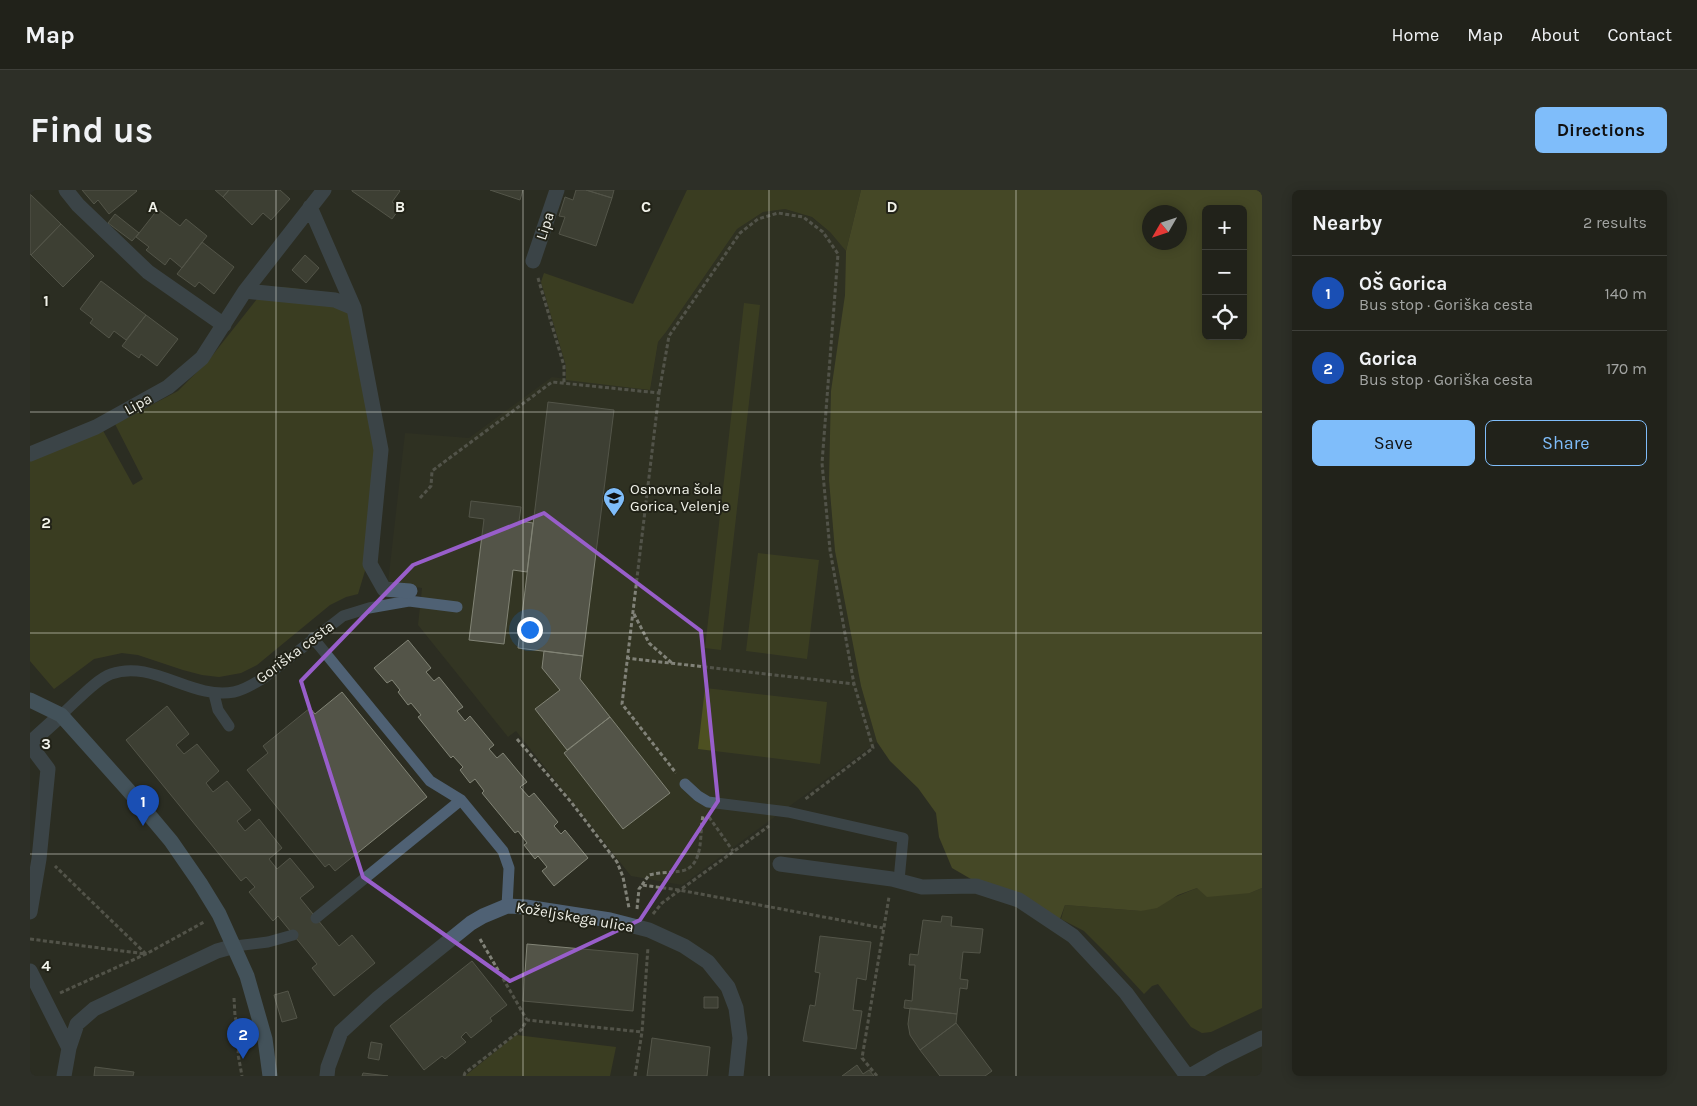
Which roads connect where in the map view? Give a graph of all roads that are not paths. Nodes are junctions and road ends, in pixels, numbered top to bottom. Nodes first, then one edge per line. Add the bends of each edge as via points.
1 (66, 190) edge
2 (557, 190) edge
3 (321, 191) edge
4 (310, 207) junction
5 (533, 261) road end
6 (244, 291) junction
7 (354, 308) junction
8 (224, 325) junction
9 (30, 454) edge
10 (410, 590) dead end
11 (457, 607) dead end
12 (313, 638) junction
13 (214, 694) junction
14 (30, 700) edge
15 (61, 715) junction
16 (229, 726) dead end
17 (30, 744) edge
18 (685, 784) road end
19 (461, 800) junction
20 (780, 864) dead end
21 (895, 880) junction
22 (508, 906) junction
23 (30, 912) edge
24 (316, 918) dead end
25 (293, 935) dead end
26 (235, 946) junction
27 (30, 971) edge
28 (1262, 1038) edge
29 (69, 1048) junction
30 (64, 1076) edge
31 (270, 1076) edge
32 (327, 1076) edge
33 (736, 1076) edge
34 (1188, 1076) edge

1 - 8 street via 148,272
2 - 5 street, Lipa
3 - 4 street, Lipa
4 - 6 street, Lipa
4 - 7 street
6 - 7 street via 335,300
6 - 8 street, Lipa
7 - 10 street via 381,450 370,564 384,589
8 - 9 street, Lipa via 202,358 168,387 96,427
11 - 12 lane, Goriška cesta via 409,601 369,608 344,616
12 - 13 lane, Goriška cesta via 251,686
12 - 19 lane via 430,781
13 - 15 lane, Goriška cesta via 148,672 126,670 102,678
13 - 16 lane via 218,710
14 - 15 street
15 - 17 street
15 - 26 street via 171,841 219,914
17 - 23 street via 48,770
18 - 21 lane via 708,802 788,812 903,838
19 - 22 lane via 504,851 509,868
19 - 24 lane
20 - 21 street
21 - 34 street via 922,887 976,886 1019,900 1073,936 1126,993
22 - 32 street, Koželjskega ulica via 471,923 341,1032
22 - 33 street, Koželjskega ulica via 641,924 708,962 728,987 736,1008 740,1038
25 - 26 lane
26 - 29 street via 217,951 94,1009 77,1024
26 - 31 street via 265,1039
27 - 29 street
28 - 34 street
29 - 30 street

